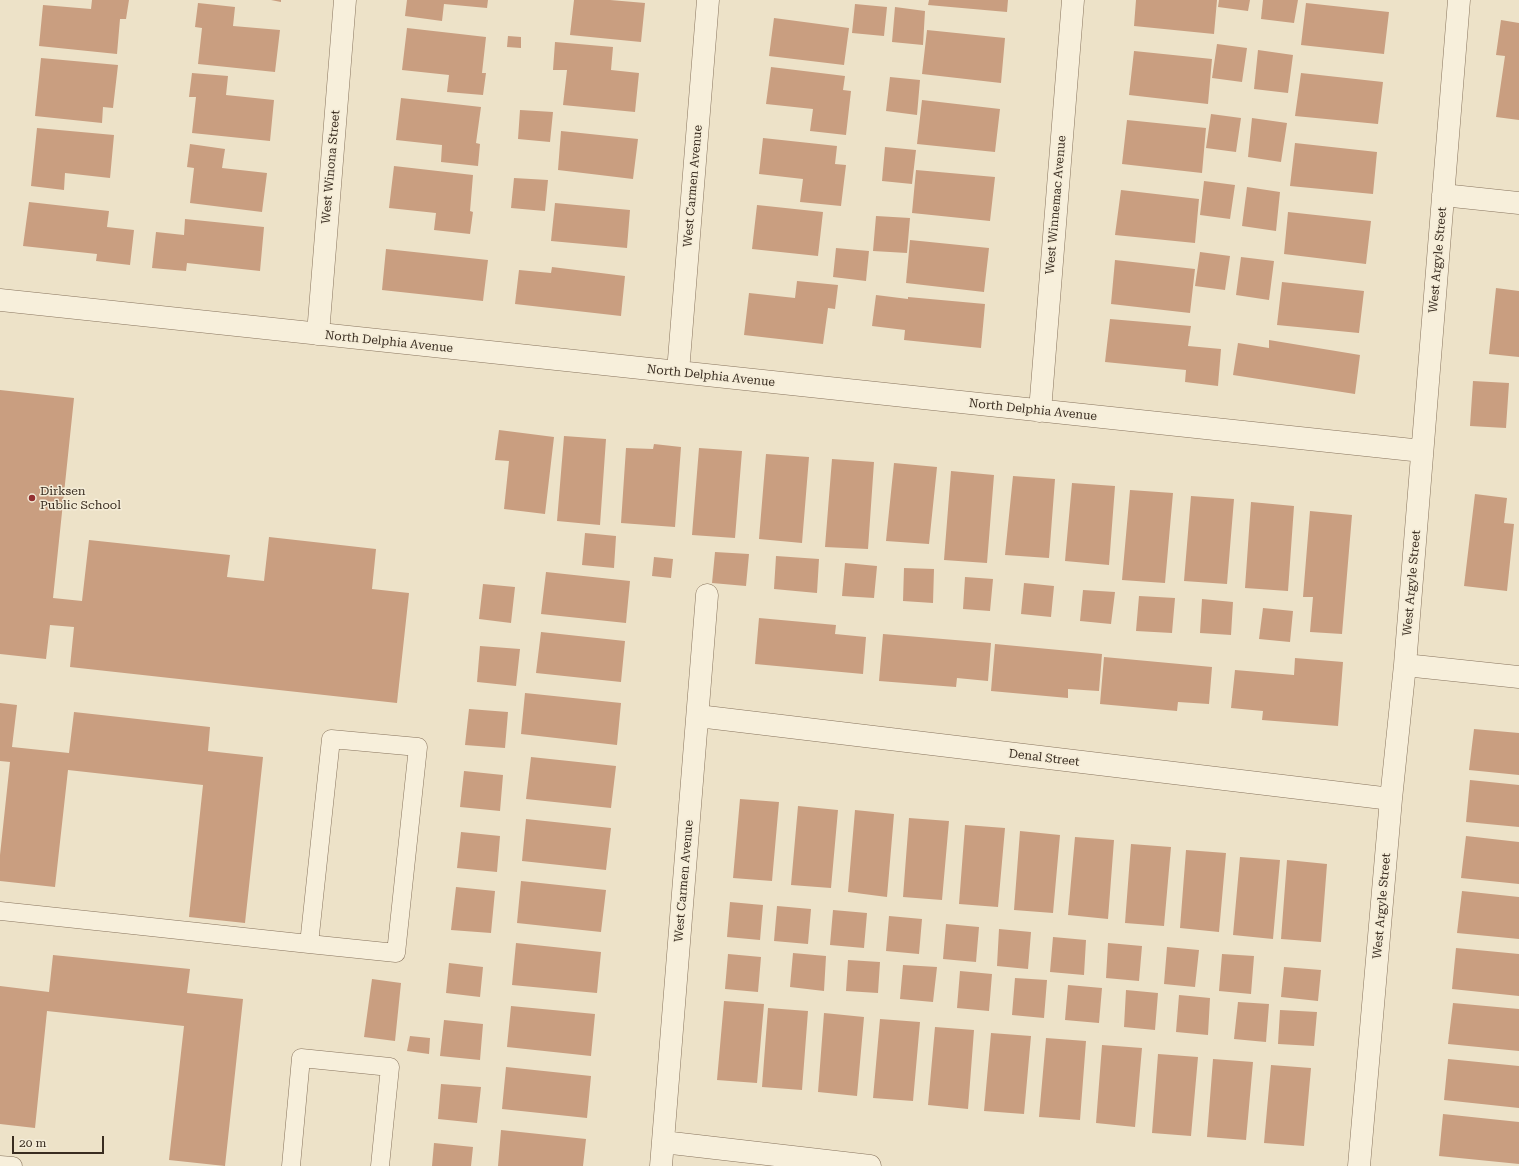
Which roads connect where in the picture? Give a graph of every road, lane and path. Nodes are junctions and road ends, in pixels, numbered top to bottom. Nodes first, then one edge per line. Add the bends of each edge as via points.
1 (345, 0) edge
2 (708, 0) edge
3 (1073, 0) edge
4 (1459, 0) edge
5 (1443, 195) junction
6 (1519, 203) edge
7 (0, 300) edge
8 (318, 334) junction
9 (678, 372) junction
10 (1040, 411) junction
11 (1422, 451) junction
12 (707, 595) dead end
13 (1405, 664) junction
14 (1519, 677) edge
15 (698, 716) junction
16 (1391, 799) junction
17 (0, 911) edge
18 (309, 944) junction
19 (663, 1142) junction
20 (0, 1165) edge
21 (13, 1166) edge
22 (290, 1166) edge
23 (380, 1166) edge
24 (661, 1166) edge
25 (870, 1166) edge
26 (1359, 1166) edge

1 - 8 street, West Winona Street
2 - 9 street, West Carmen Avenue
3 - 10 street, West Winnemac Avenue
4 - 5 street, West Argyle Street
5 - 6 street
5 - 11 street, West Argyle Street
7 - 8 street, North Delphia Avenue
8 - 9 street, North Delphia Avenue
9 - 10 street, North Delphia Avenue
10 - 11 street, North Delphia Avenue
11 - 13 street, West Argyle Street
12 - 15 street, West Carmen Avenue
13 - 14 street
13 - 16 street, West Argyle Street
15 - 16 street, Denal Street
15 - 19 street, West Carmen Avenue
16 - 26 street, West Argyle Street
17 - 18 lane
18 - 18 lane via 396,953 418,746 331,739
19 - 24 street, West Carmen Avenue
19 - 25 street
20 - 21 lane
22 - 23 lane via 302,1058 390,1068

